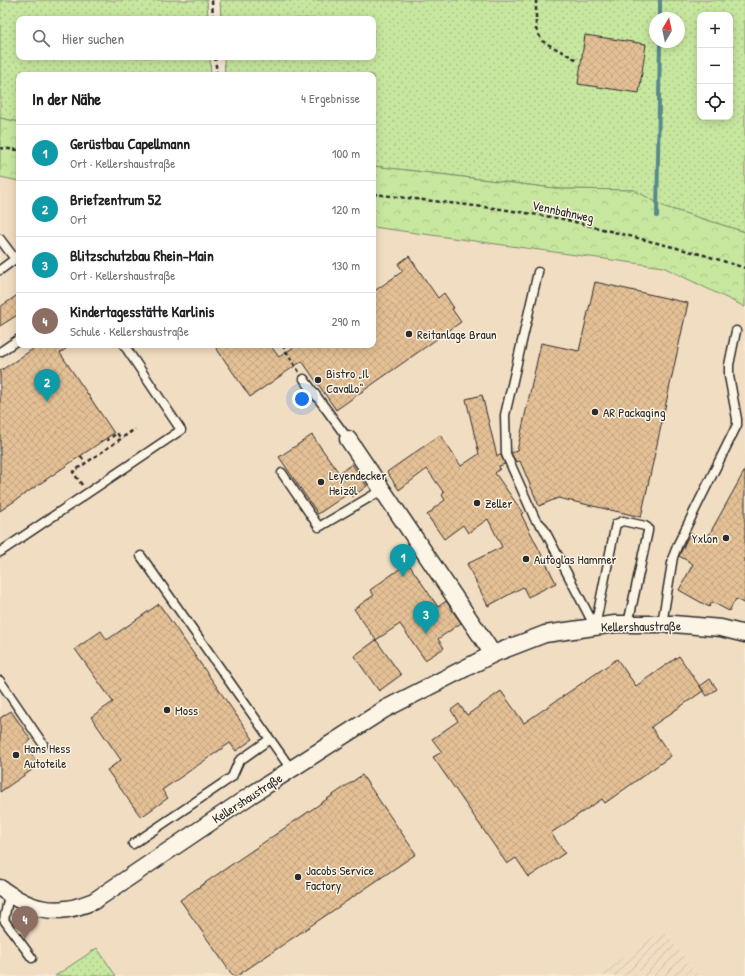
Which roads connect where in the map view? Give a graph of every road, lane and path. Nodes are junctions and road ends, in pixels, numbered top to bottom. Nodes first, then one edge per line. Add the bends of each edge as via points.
1 (212, 0) edge
2 (536, 0) edge
3 (213, 16) edge
4 (216, 60) edge
5 (577, 60) dead end
6 (217, 72) edge
7 (0, 148) edge
8 (16, 150) edge
9 (376, 194) edge
10 (0, 239) edge
11 (745, 268) edge
12 (0, 270) edge
13 (538, 272) dead end
14 (736, 331) dead end
15 (16, 341) edge
16 (126, 348) edge
17 (284, 348) edge
18 (0, 352) edge
19 (304, 379) joint
20 (135, 429) dead end
21 (107, 438) dead end
22 (121, 439) junction
23 (348, 439) joint
24 (80, 456) dead end
25 (85, 463) junction
26 (282, 473) dead end
27 (382, 490) junction
28 (87, 493) junction
29 (0, 552) edge
30 (141, 556) dead end
31 (628, 624) junction
32 (662, 624) junction
33 (595, 627) junction
34 (745, 634) edge
35 (493, 654) junction
36 (0, 681) edge
37 (270, 739) junction
38 (43, 744) dead end
39 (291, 770) junction
40 (133, 844) dead end
41 (5, 892) edge
42 (32, 958) dead end

1 - 3 path
2 - 5 path via 536,29 542,41
4 - 6 path
7 - 8 path
9 - 11 path, Vennbahnweg via 501,209 563,220 704,255
10 - 12 lane via 15,259
13 - 33 lane via 505,415 506,454 535,519 544,527
14 - 32 lane via 729,376 737,426 673,557
15 - 18 lane
16 - 28 lane via 181,430
17 - 19 path
19 - 23 lane
20 - 22 path
21 - 22 path via 108,440 117,433
22 - 25 path
23 - 27 street
24 - 25 path
25 - 28 path via 73,472
26 - 27 lane via 319,527
27 - 35 street
28 - 29 lane
30 - 37 lane
31 - 32 street, Kellershaustraße
31 - 33 street, Kellershaustraße
31 - 33 lane via 648,528 623,521 616,524
32 - 34 street, Kellershaustraße via 721,628
33 - 35 street, Kellershaustraße via 545,634
35 - 39 street, Kellershaustraße via 385,710
36 - 38 lane
37 - 39 lane
37 - 40 lane via 239,761 232,777
39 - 41 street, Kellershaustraße via 94,901 68,909 43,909 19,901
41 - 42 lane via 4,920

